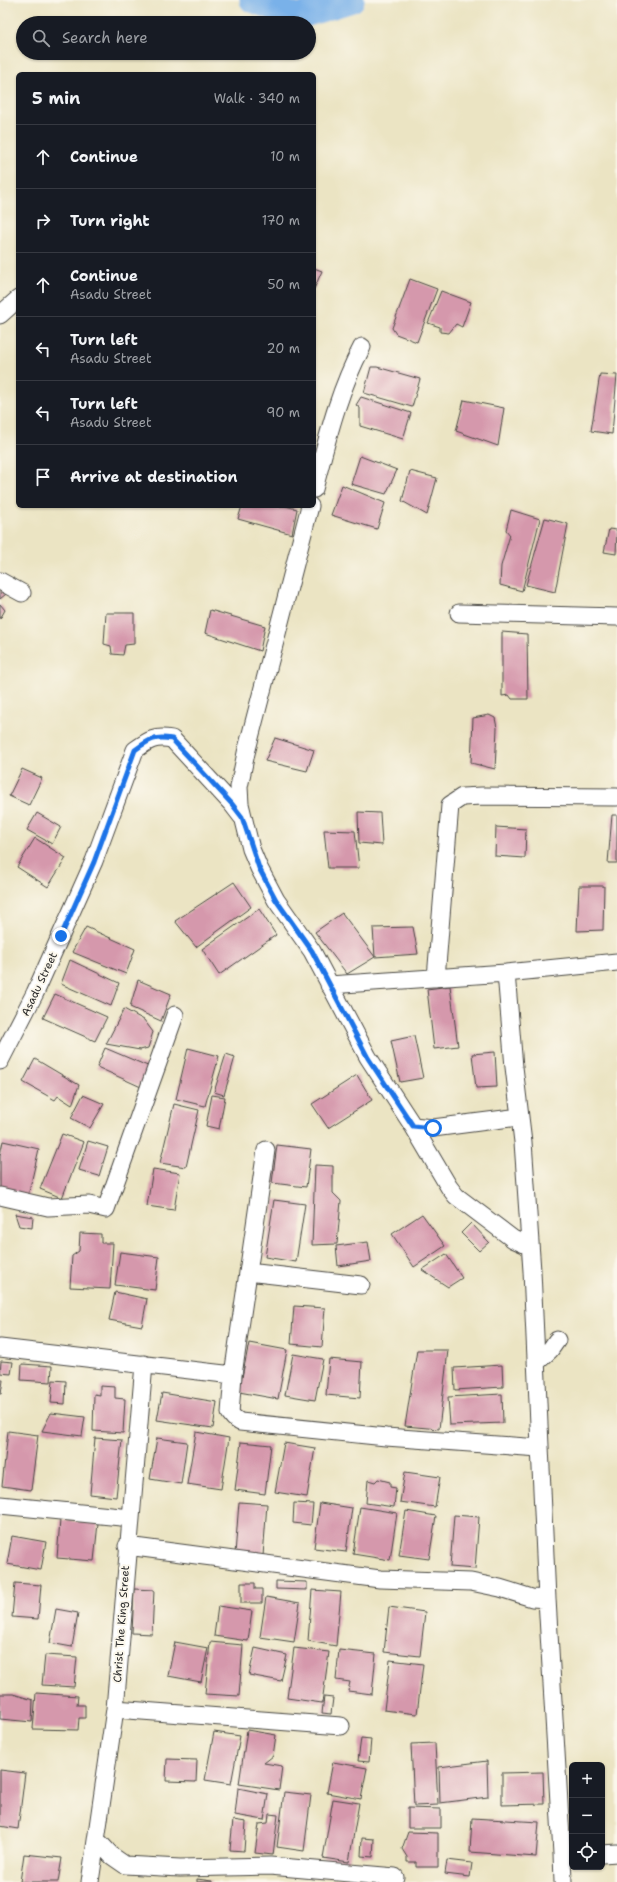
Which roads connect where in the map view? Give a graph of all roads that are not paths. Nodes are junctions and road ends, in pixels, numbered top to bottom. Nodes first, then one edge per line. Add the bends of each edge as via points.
1 (16, 301) edge
2 (0, 315) edge
3 (362, 347) dead end
4 (316, 481) edge
5 (309, 508) edge
6 (0, 581) edge
7 (22, 593) dead end
8 (458, 613) dead end
9 (617, 617) edge
10 (617, 797) edge
11 (242, 817) junction
12 (617, 962) edge
13 (506, 973) junction
14 (436, 978) junction
15 (329, 985) junction
16 (175, 1015) dead end
17 (0, 1061) edge
18 (519, 1117) junction
19 (413, 1126) junction
20 (266, 1150) dead end
21 (0, 1196) edge
22 (530, 1246) junction
23 (248, 1272) junction
24 (361, 1285) dead end
25 (557, 1340) dead end
26 (0, 1348) edge
27 (536, 1363) junction
28 (144, 1364) junction
29 (233, 1375) junction
30 (540, 1448) junction
31 (0, 1505) edge
32 (131, 1518) junction
33 (127, 1546) junction
34 (547, 1599) junction
35 (114, 1709) junction
36 (341, 1726) dead end
37 (97, 1840) junction
38 (617, 1853) edge
39 (567, 1854) edge
40 (605, 1854) edge
41 (395, 1877) dead end
42 (90, 1882) edge
43 (563, 1882) edge

1 - 2 street
3 - 4 street via 344,384
5 - 11 street via 246,753 239,787
6 - 7 street
8 - 9 street
10 - 14 street via 462,797 450,806
11 - 15 street via 259,868 276,900 312,951
11 - 17 street, Asadu Street via 172,739 159,737 135,750 94,862 35,993
12 - 13 street
13 - 14 street
13 - 18 street
14 - 15 street
15 - 19 street via 368,1058
16 - 21 street via 106,1209 89,1205 48,1207
18 - 19 street via 433,1128
18 - 22 street
19 - 22 street via 456,1196 513,1239
20 - 23 street
22 - 27 street
23 - 24 street
23 - 29 street
25 - 27 street
26 - 28 street
27 - 30 street
28 - 29 street
28 - 32 street, Christ The King Street
29 - 30 street via 230,1413 240,1422 386,1437
30 - 34 street
31 - 32 street
32 - 33 street, Christ The King Street
33 - 34 street via 380,1579 471,1582 532,1598
33 - 35 street, Christ The King Street
34 - 39 street
35 - 36 street
35 - 37 street, Christ The King Street
37 - 41 street via 125,1865 180,1868 270,1866
37 - 42 street, Christ The King Street
38 - 40 street
39 - 43 street

